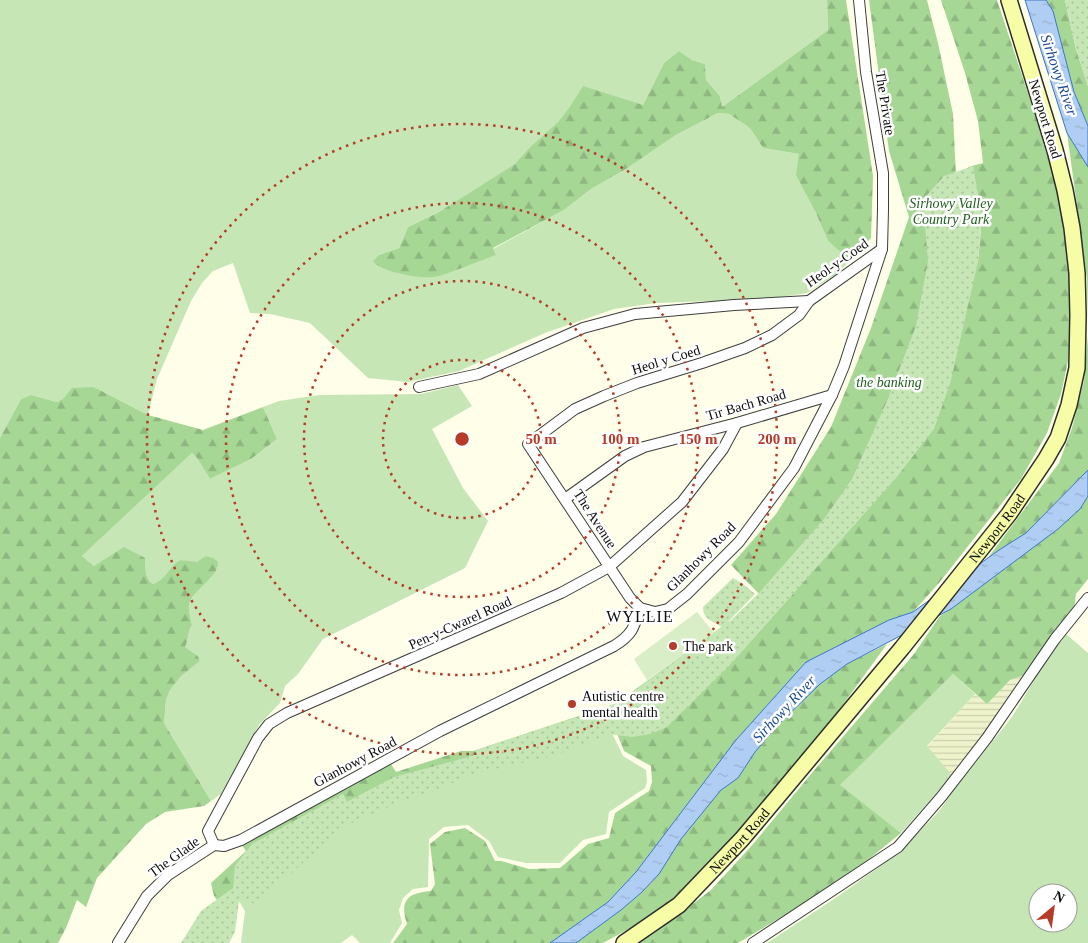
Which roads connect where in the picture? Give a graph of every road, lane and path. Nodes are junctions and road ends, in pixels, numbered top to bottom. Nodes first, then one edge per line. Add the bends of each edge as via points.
1 (859, 0) edge
2 (1009, 0) edge
3 (884, 210) joint
4 (882, 249) junction
5 (809, 300) junction
6 (420, 387) dead end
7 (832, 395) junction
8 (737, 423) junction
9 (528, 444) joint
10 (565, 499) junction
11 (610, 567) junction
12 (1088, 598) edge
13 (640, 608) junction
14 (214, 845) junction
15 (118, 943) edge
16 (624, 943) edge
17 (753, 943) edge

1 - 3 street, The Private via 866,72 883,173
2 - 16 main road, Newport Road via 1055,150 1072,228 1077,273 1077,368 1058,438 983,546 768,809 679,905
3 - 4 street, Glanhowy Road
4 - 5 street, Heol-y-Coed
4 - 7 street, Glanhowy Road
5 - 6 street via 635,314 583,328 479,374
5 - 9 street, Heol y Coed via 799,315 772,335 745,348 604,396 575,409
7 - 8 street, Tir Bach Road
7 - 13 street, Glanhowy Road via 794,468 739,542 687,594 668,608 655,612
8 - 10 street, Tir Bach Road via 644,447
8 - 11 street, Pen-y-Cwarel Road via 723,449 682,502
9 - 10 street, The Avenue
10 - 11 street, The Avenue
11 - 13 street, The Avenue
11 - 14 street, Pen-y-Cwarel Road via 561,594 287,713 269,724 258,738 208,831
12 - 17 street via 1055,639 987,738 898,847
13 - 14 street, Glanhowy Road via 635,627 627,638 614,646 440,731 241,840 224,846
14 - 15 street, The Glade via 168,876 147,896

